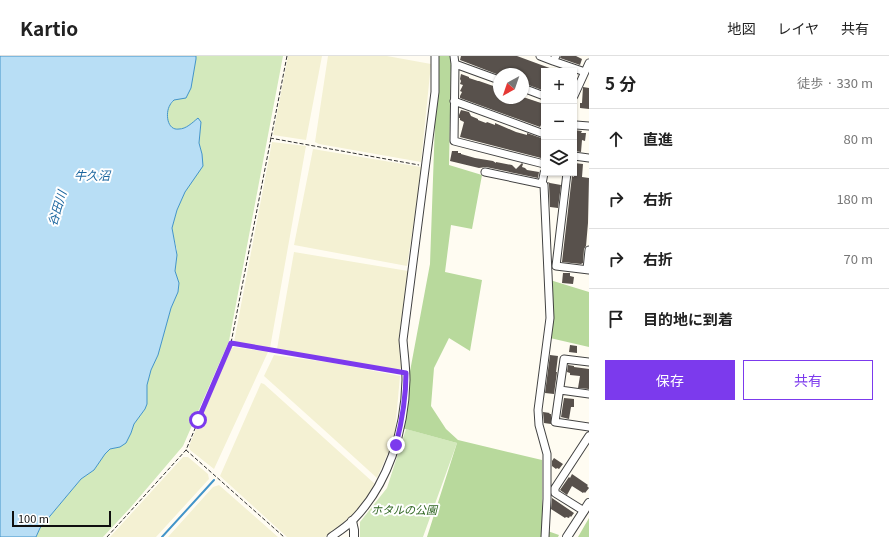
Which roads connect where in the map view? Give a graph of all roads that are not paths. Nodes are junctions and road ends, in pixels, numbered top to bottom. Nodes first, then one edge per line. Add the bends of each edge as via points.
1 (435, 56) edge
2 (454, 56) edge
3 (540, 56) edge
4 (554, 58) edge
5 (589, 63) edge
6 (455, 64) junction
7 (585, 72) junction
8 (493, 78) edge
9 (577, 89) edge
10 (529, 90) edge
11 (541, 95) edge
12 (454, 101) junction
13 (577, 125) edge
14 (589, 126) edge
15 (541, 133) edge
16 (577, 156) edge
17 (589, 158) edge
18 (541, 163) edge
19 (485, 172) dead end
20 (543, 176) edge
21 (567, 176) edge
22 (542, 184) junction
23 (589, 250) edge
24 (588, 269) edge
25 (589, 362) edge
26 (560, 390) junction
27 (589, 394) edge
28 (589, 427) edge
29 (589, 436) edge
30 (589, 503) edge
31 (584, 511) junction
32 (352, 521) junction
33 (330, 537) edge
34 (354, 537) edge
35 (545, 537) edge
36 (567, 537) edge

1 - 32 street via 435,92 423,166 403,340 406,373 400,429 380,484
2 - 6 street
3 - 4 street
4 - 7 street
5 - 7 street
6 - 8 street
6 - 12 street
7 - 9 street
10 - 11 street
12 - 15 street
12 - 18 street via 454,141
13 - 14 street
16 - 17 street
19 - 22 street
20 - 22 street
21 - 24 street via 556,266
22 - 35 street via 550,318 538,410 539,425 547,454
23 - 24 street
25 - 26 street via 564,359
26 - 27 street
26 - 28 street via 555,422
29 - 31 street via 555,488 556,493
30 - 31 street
31 - 36 street
32 - 33 street
32 - 34 street

